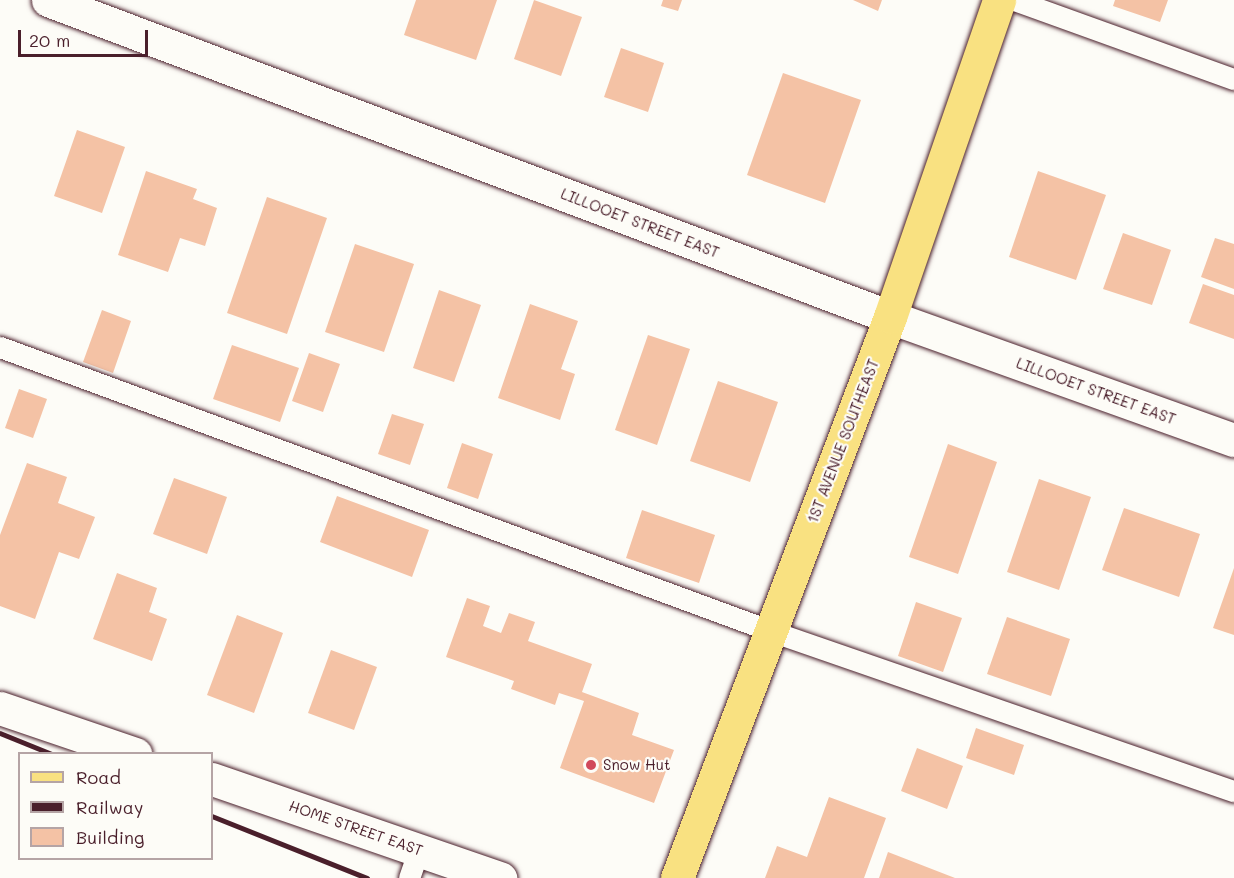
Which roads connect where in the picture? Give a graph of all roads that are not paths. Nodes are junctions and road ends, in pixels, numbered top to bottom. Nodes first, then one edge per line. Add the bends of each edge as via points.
1 (48, 0) edge
2 (999, 0) edge
3 (1014, 0) edge
4 (1234, 79) edge
5 (890, 317) junction
6 (0, 347) edge
7 (1234, 440) edge
8 (771, 632) junction
9 (0, 708) edge
10 (132, 752) edge
11 (213, 779) edge
12 (1234, 790) edge
13 (414, 864) edge
14 (500, 878) edge
15 (677, 878) edge

1 - 5 street, LILLOOET STREET EAST
2 - 5 main road, 1ST AVENUE SOUTHEAST
3 - 4 lane
5 - 7 street, LILLOOET STREET EAST
5 - 8 main road, 1ST AVENUE SOUTHEAST
6 - 8 lane
8 - 12 lane
8 - 15 main road, 1ST AVENUE SOUTHEAST
9 - 10 street
11 - 13 street, HOME STREET EAST
13 - 14 street, HOME STREET EAST

